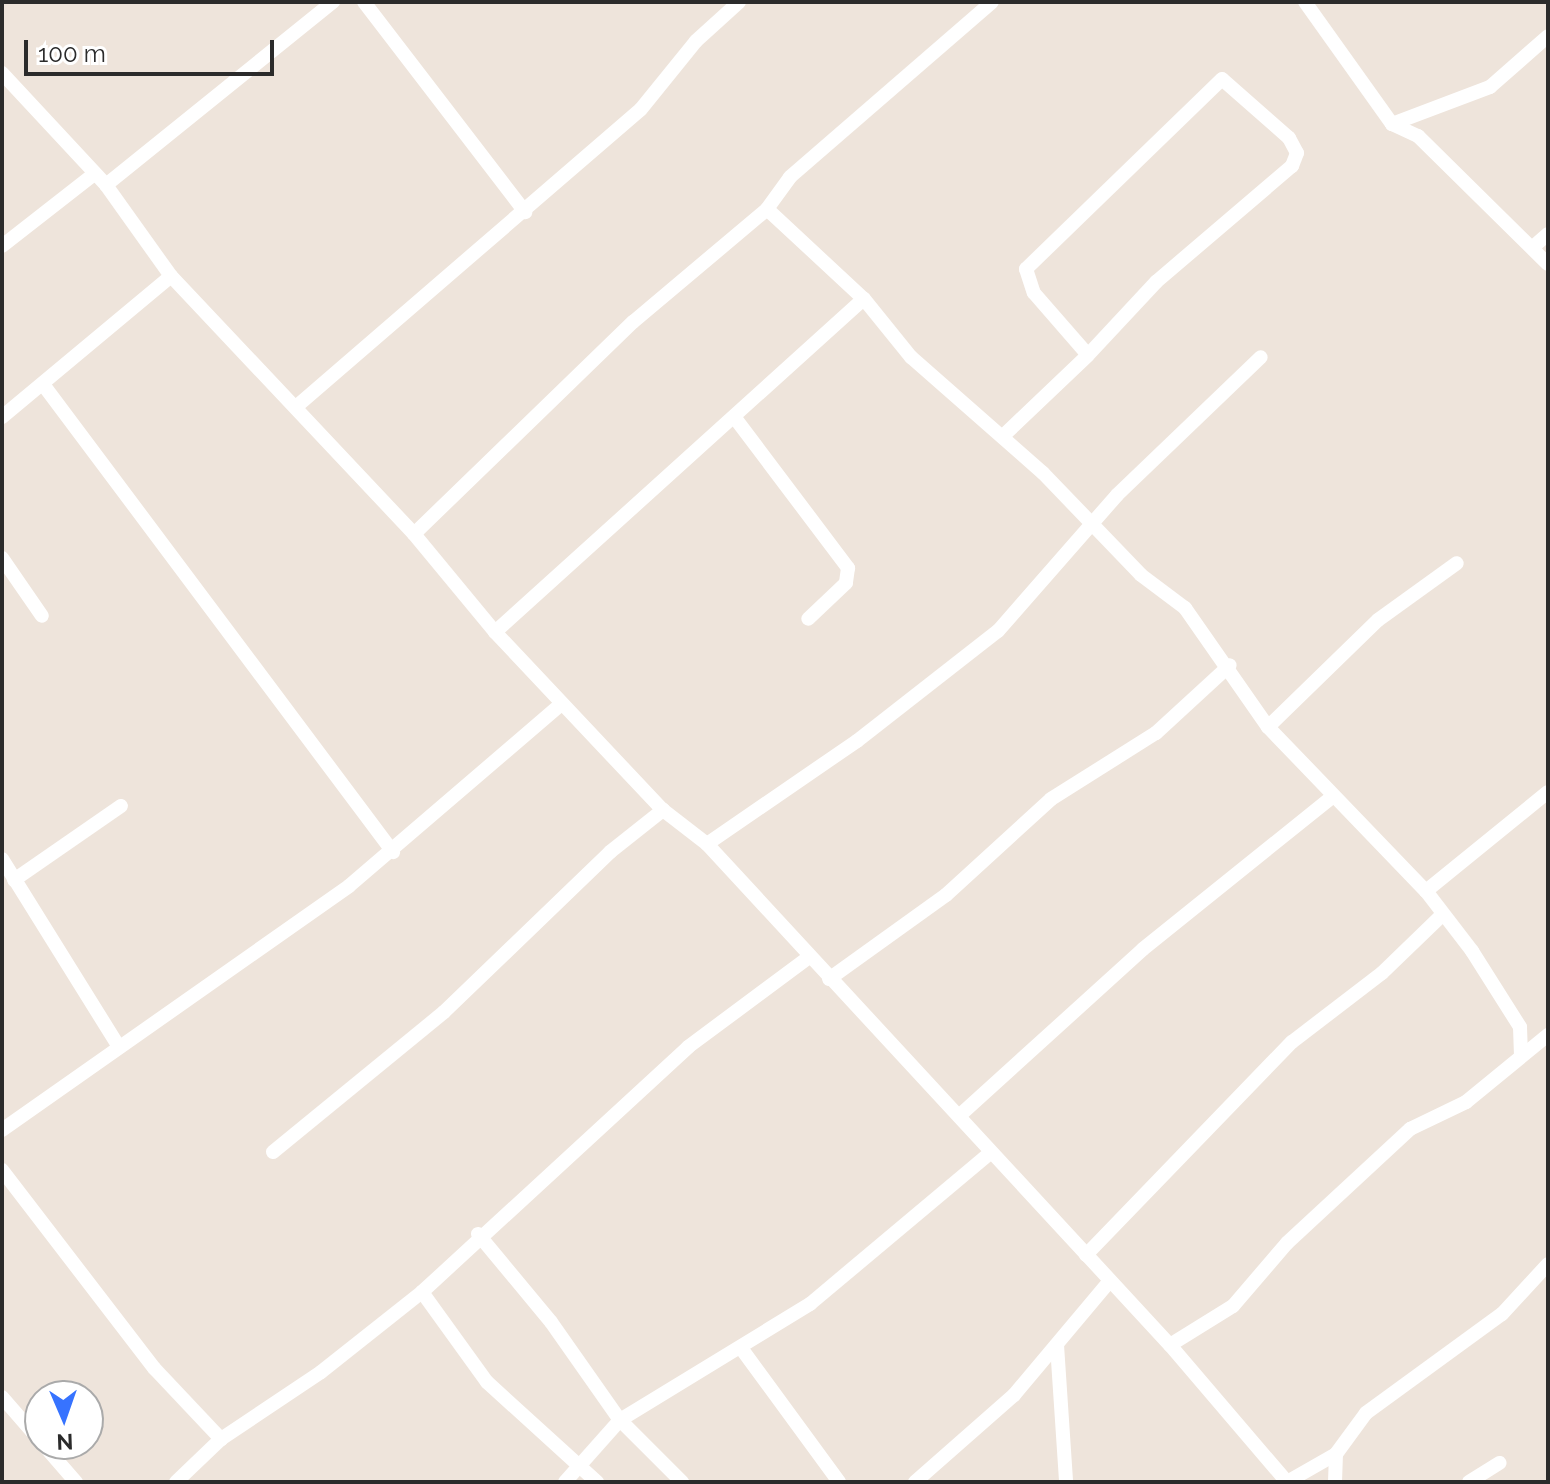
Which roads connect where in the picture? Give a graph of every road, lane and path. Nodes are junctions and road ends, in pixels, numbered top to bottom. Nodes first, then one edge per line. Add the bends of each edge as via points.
1 (333, 2) edge
2 (364, 2) edge
3 (739, 2) edge
4 (992, 2) edge
5 (1305, 2) edge
6 (1548, 36) edge
7 (2, 73) edge
8 (1392, 124) junction
9 (94, 174) junction
10 (106, 185) junction
11 (767, 209) junction
12 (525, 212) junction
13 (1548, 234) edge
14 (2, 246) edge
15 (1533, 247) junction
16 (1548, 264) edge
17 (171, 276) junction
18 (864, 299) junction
19 (1088, 355) junction
20 (1261, 357) dead end
21 (45, 387) junction
22 (297, 406) junction
23 (2, 417) edge
24 (735, 418) junction
25 (1003, 436) junction
26 (1093, 523) junction
27 (414, 534) junction
28 (2, 558) edge
29 (1457, 563) dead end
30 (42, 616) dead end
31 (808, 619) dead end
32 (495, 632) junction
33 (1230, 665) junction
34 (561, 704) junction
35 (1268, 727) junction
36 (1548, 792) edge
37 (1332, 797) junction
38 (121, 806) dead end
39 (663, 810) junction
40 (707, 844) junction
41 (393, 852) junction
42 (2, 859) edge
43 (14, 880) junction
44 (1426, 891) junction
45 (1442, 915) junction
46 (808, 958) junction
47 (829, 979) junction
48 (1548, 1035) edge
49 (119, 1047) junction
50 (1521, 1055) junction
51 (959, 1116) junction
52 (4, 1126) edge
53 (273, 1152) dead end
54 (991, 1152) junction
55 (2, 1170) edge
56 (478, 1234) junction
57 (1086, 1255) junction
58 (1548, 1264) edge
59 (1108, 1283) junction
60 (422, 1292) junction
61 (1057, 1345) junction
62 (1170, 1345) junction
63 (741, 1348) junction
64 (2, 1397) edge
65 (620, 1420) junction
66 (221, 1439) junction
67 (1336, 1454) junction
68 (1499, 1463) dead end
69 (580, 1464) junction
70 (76, 1482) edge
71 (176, 1482) edge
72 (565, 1482) edge
73 (597, 1482) edge
74 (682, 1482) edge
75 (839, 1482) edge
76 (915, 1482) edge
77 (1066, 1482) edge
78 (1287, 1482) edge
79 (1335, 1482) edge
80 (1469, 1482) edge

1 - 10 street
2 - 12 street
3 - 12 street via 696,41 641,109
4 - 11 street via 790,177
5 - 8 street
6 - 8 street via 1490,87
7 - 9 street
8 - 15 street via 1418,136
9 - 10 street
9 - 14 street
10 - 17 street
11 - 18 street
11 - 27 street via 633,322
12 - 22 street
13 - 15 street
15 - 16 street
17 - 21 street
17 - 22 street
18 - 24 street
18 - 25 street via 911,357
19 - 19 street via 1034,293 1026,269 1222,79 1289,138 1297,153 1292,166 1186,254
19 - 25 street
20 - 26 street via 1202,408
21 - 23 street
21 - 41 street
22 - 27 street
24 - 31 street via 848,568 846,583
24 - 32 street
25 - 26 street
26 - 33 street via 1141,575 1185,608
26 - 40 street via 998,631 857,741
27 - 32 street
28 - 30 street
29 - 35 street via 1378,620
32 - 34 street
33 - 35 street
33 - 47 street via 1156,733 1051,799 946,895
34 - 39 street
34 - 41 street
35 - 37 street
36 - 44 street
37 - 44 street
37 - 51 street via 1143,949
38 - 43 street
39 - 40 street
39 - 53 street via 610,852 444,1012
40 - 46 street
41 - 49 street
42 - 43 street
43 - 49 street
44 - 45 street
45 - 50 street via 1520,1027
45 - 57 street via 1382,973 1292,1042
46 - 47 street
46 - 56 street via 688,1047
47 - 51 street
48 - 50 street
49 - 52 street
50 - 62 street via 1466,1102 1410,1129 1287,1243 1233,1306
51 - 54 street
54 - 57 street
54 - 63 street via 810,1304
55 - 66 street via 154,1368
56 - 60 street
56 - 65 street via 551,1322
57 - 59 street
58 - 67 street via 1502,1314 1366,1413
59 - 61 street
59 - 62 street
60 - 66 street via 321,1372
60 - 69 street via 487,1382
61 - 76 street via 1014,1395
61 - 77 street
62 - 78 street
63 - 65 street
63 - 75 street
64 - 70 street
65 - 69 street
65 - 74 street
66 - 71 street
67 - 78 street
67 - 79 street
68 - 80 street
69 - 72 street
69 - 73 street

